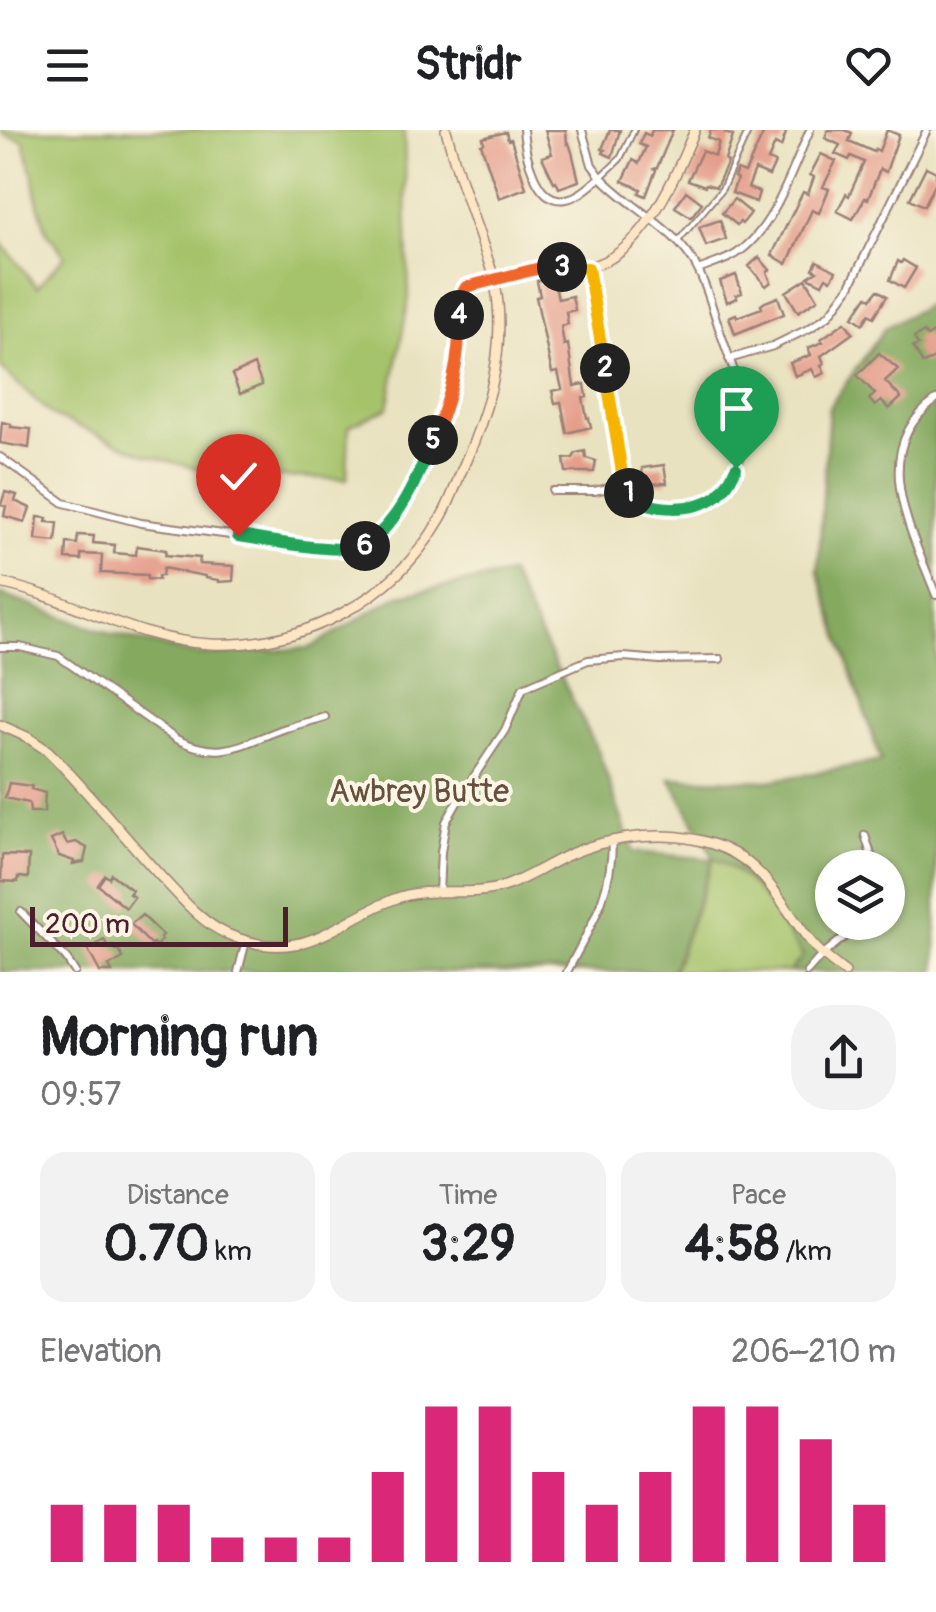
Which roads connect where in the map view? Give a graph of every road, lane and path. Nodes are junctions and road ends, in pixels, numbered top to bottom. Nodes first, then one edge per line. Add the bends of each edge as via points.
1 (446, 130) edge
2 (523, 130) edge
3 (582, 130) edge
4 (634, 130) edge
5 (695, 130) edge
6 (749, 130) edge
7 (810, 130) edge
8 (927, 130) edge
9 (936, 138) edge
10 (601, 177) junction
11 (651, 219) junction
12 (678, 241) junction
13 (588, 268) junction
14 (698, 270) junction
15 (494, 278) junction
16 (729, 358) junction
17 (936, 400) edge
18 (0, 457) edge
19 (624, 485) junction
20 (554, 491) dead end
21 (0, 583) edge
22 (936, 595) edge
23 (0, 648) edge
24 (720, 659) dead end
25 (326, 717) dead end
26 (0, 725) edge
27 (865, 834) dead end
28 (612, 841) junction
29 (870, 850) edge
30 (439, 892) junction
31 (21, 912) dead end
32 (841, 940) edge
33 (246, 941) junction
34 (822, 955) junction
35 (75, 972) edge
36 (238, 972) edge
37 (567, 972) edge
38 (808, 972) edge
39 (845, 972) edge

1 - 15 street
2 - 10 street via 548,196 564,200
3 - 10 street
4 - 10 lane via 615,167
5 - 11 street
6 - 12 lane via 722,189
7 - 14 street via 769,220 736,254
8 - 9 street
8 - 16 street via 849,288 828,315 773,346
10 - 11 street
11 - 12 street
11 - 13 street via 616,255
12 - 14 street
13 - 15 street via 544,267
13 - 19 street
14 - 16 street
15 - 18 street via 466,287 460,297 457,368 410,492 388,526 354,550 141,523 64,503
15 - 21 street via 498,339 489,401 440,520 390,580 343,613 278,638 210,644 148,633
16 - 19 street via 746,421 743,450 727,485 710,500 663,508 638,502
17 - 22 street via 908,432 898,485
19 - 20 street
23 - 25 street via 58,656 193,747 244,746
24 - 30 street via 588,660 524,688 506,730 446,822
26 - 33 street via 48,751 199,916
27 - 29 street
28 - 30 street via 501,887
28 - 34 street via 688,837 723,847 764,876
28 - 37 street via 606,894
30 - 33 street via 387,902 314,940 272,946
31 - 35 street
32 - 34 street
33 - 36 street
34 - 38 street
34 - 39 street

